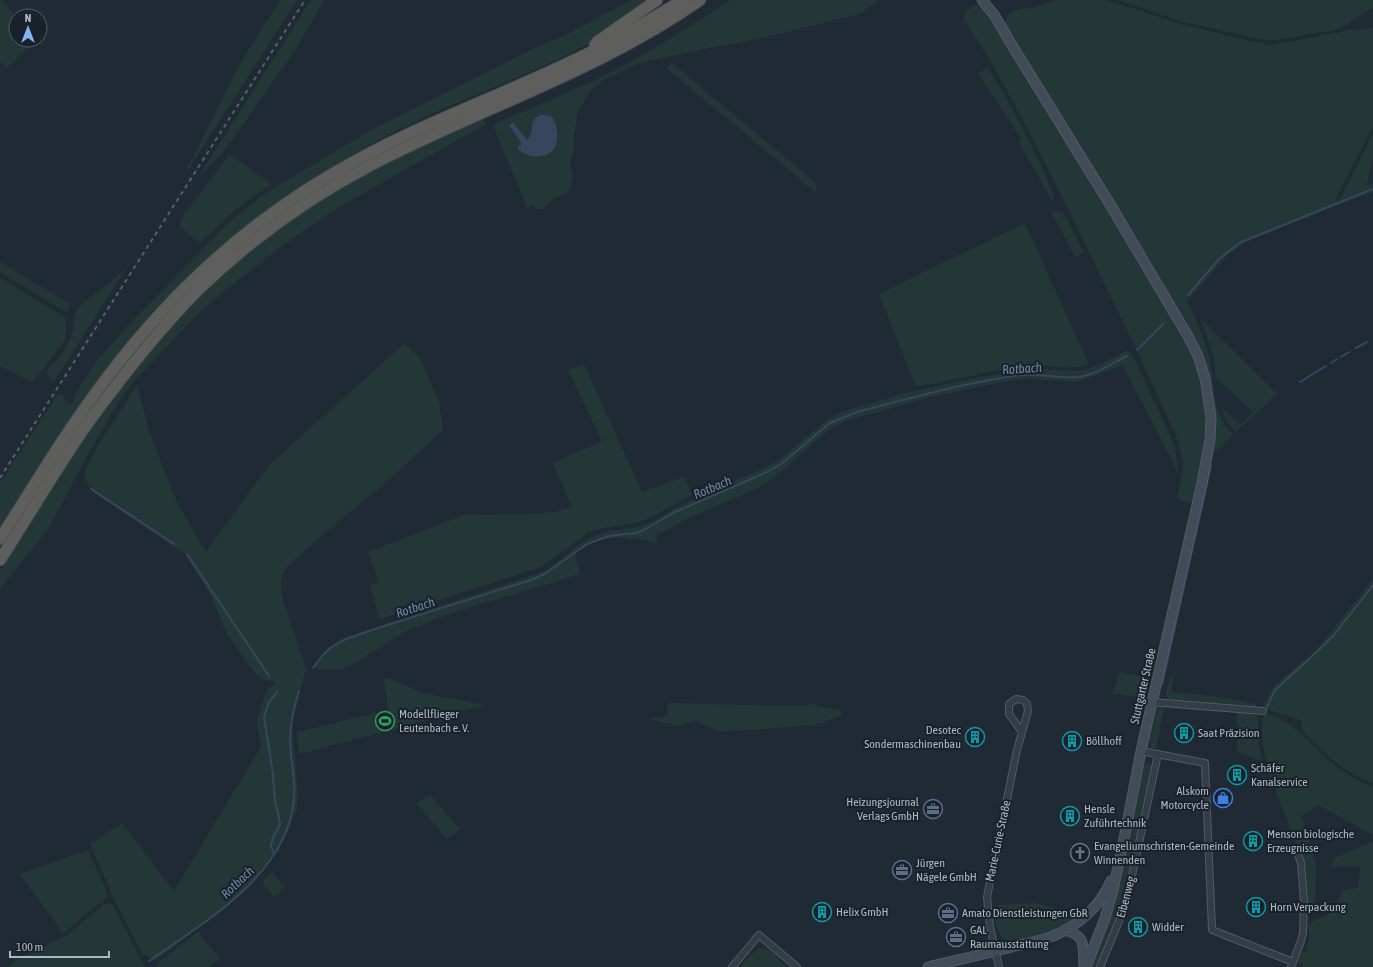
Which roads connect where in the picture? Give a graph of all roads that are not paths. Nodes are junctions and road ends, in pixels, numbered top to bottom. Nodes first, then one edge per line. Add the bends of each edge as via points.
1 (657, 0) edge
2 (682, 0) edge
3 (700, 0) edge
4 (982, 0) edge
5 (588, 54) junction
6 (0, 539) edge
7 (0, 560) edge
8 (1152, 702) junction
9 (1263, 711) dead end
10 (1022, 732) junction
11 (1141, 751) junction
12 (1158, 754) junction
13 (1296, 848) dead end
14 (1118, 865) junction
15 (1065, 930) junction
16 (996, 951) junction
17 (1292, 965) edge
18 (732, 967) edge
19 (797, 967) edge
20 (928, 967) edge
21 (999, 967) edge
22 (1085, 967) edge
23 (1100, 967) edge

1 - 5 highway via 597,42
2 - 5 highway
3 - 7 highway via 677,17 591,64 370,165 314,198 254,242 198,290 128,370 90,421
4 - 8 main road, Stuttgarter Straße via 995,16 1178,318 1198,356 1205,378 1211,417 1210,440
5 - 6 highway via 417,130 357,160 294,198 240,238 168,305 122,359 85,408
8 - 9 street
8 - 11 main road, Stuttgarter Straße
10 - 10 street, Marie-Curie-Straße via 1028,708 1023,700 1016,699 1011,702 1008,710
10 - 16 street, Marie-Curie-Straße via 986,897
11 - 12 street
11 - 14 main road, Stuttgarter Straße
12 - 17 street via 1205,763 1212,930
12 - 23 street, Eibenweg via 1126,904
13 - 17 street via 1301,863 1304,902 1301,941
14 - 15 main road via 1098,903 1081,920
14 - 22 main road, Stuttgarter Straße via 1105,918
15 - 16 main road via 1053,936
15 - 22 main road via 1077,934 1081,939
16 - 20 main road
16 - 21 street, Marie-Curie-Straße
18 - 19 street via 760,935

